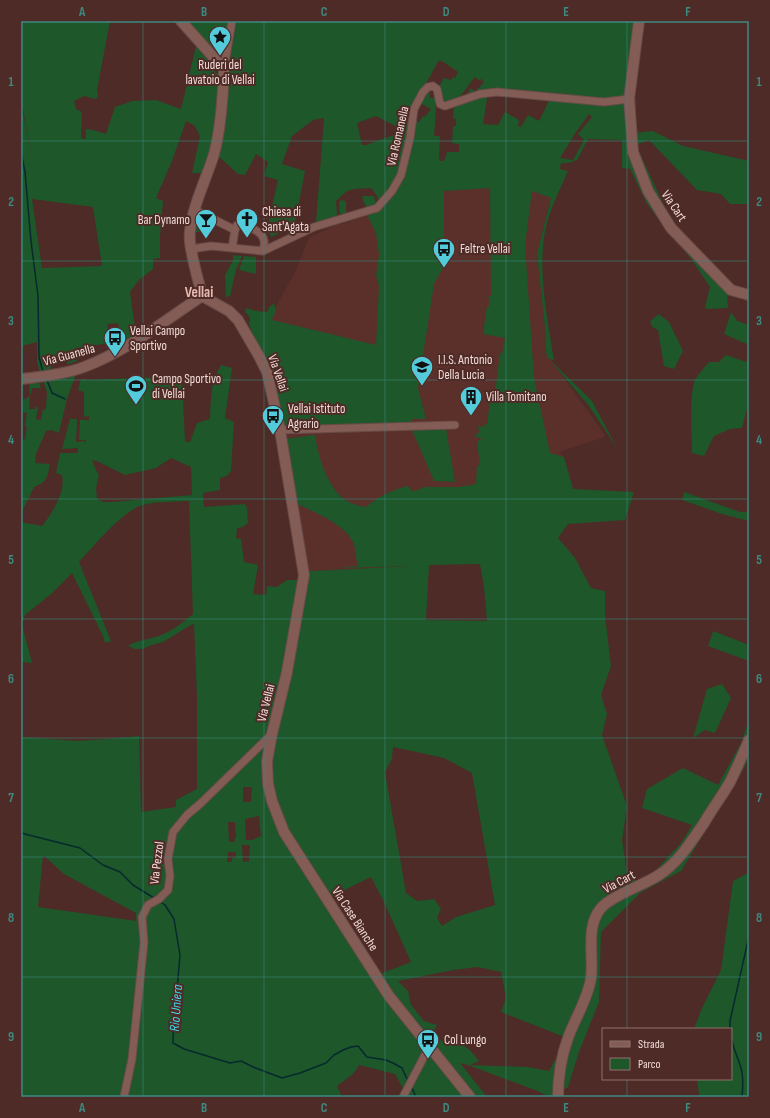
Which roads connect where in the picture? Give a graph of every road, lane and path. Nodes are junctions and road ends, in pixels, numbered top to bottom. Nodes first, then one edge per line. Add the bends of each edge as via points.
1 (181, 21) edge
2 (232, 21) edge
3 (639, 21) edge
4 (224, 69) junction
5 (629, 100) junction
6 (195, 210) junction
7 (235, 230) junction
8 (191, 248) junction
9 (232, 248) junction
10 (263, 251) junction
11 (749, 295) edge
12 (202, 296) junction
13 (21, 379) edge
14 (455, 425) dead end
15 (280, 430) junction
16 (272, 734) junction
17 (749, 740) edge
18 (429, 1047) junction
19 (124, 1097) edge
20 (403, 1097) edge
21 (470, 1097) edge
22 (558, 1097) edge

1 - 4 street
2 - 4 street
3 - 5 street, Via Cart
4 - 6 street via 216,147
5 - 10 street, Via Romanella via 604,102 497,92 480,94 445,106 440,104 437,89 433,86 428,87 414,109 401,175 392,191 377,208 314,227
5 - 11 street, Via Cart via 633,152 648,191 671,228 731,290
6 - 7 street
6 - 8 street via 191,224
7 - 9 street
7 - 10 street via 237,225 242,224 258,231 264,240
8 - 9 street
8 - 12 street
9 - 10 street
12 - 13 street, Via Guanella via 106,358 79,369
12 - 15 street, Via Vellai via 229,311 242,326 267,372
14 - 15 street
15 - 16 street, Via Vellai via 304,575 287,672
16 - 18 street, Via Case Bianche via 267,761 268,784 284,832 388,996
16 - 19 street, Via Pezzol via 187,815 173,832 168,859 168,890 148,905 142,917 144,942 132,1059
17 - 22 street, Via Cart via 730,782 689,845 672,866 659,876 611,901 602,907 595,917 589,990 568,1037 558,1082
18 - 20 street
18 - 21 street, Via Case Bianche

